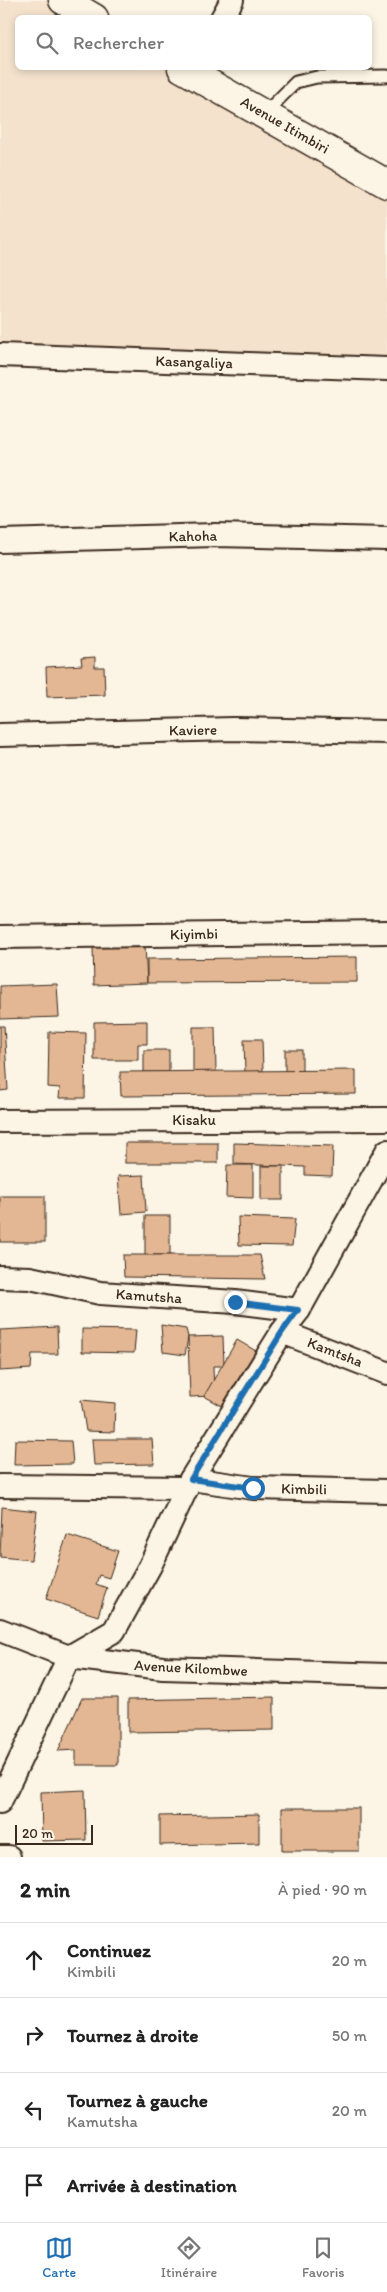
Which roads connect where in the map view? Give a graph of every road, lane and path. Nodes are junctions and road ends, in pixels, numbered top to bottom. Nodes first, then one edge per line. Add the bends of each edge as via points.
1 (63, 0) edge
2 (232, 0) edge
3 (89, 15) edge
4 (224, 15) edge
5 (190, 70) edge
6 (387, 76) edge
7 (266, 114) junction
8 (387, 184) edge
9 (0, 355) edge
10 (387, 369) edge
11 (387, 539) edge
12 (0, 541) edge
13 (387, 732) edge
14 (0, 735) edge
15 (387, 932) edge
16 (0, 937) edge
17 (387, 1119) edge
18 (0, 1121) edge
19 (384, 1166) edge
20 (0, 1277) edge
21 (298, 1310) junction
22 (282, 1332) junction
23 (387, 1373) edge
24 (189, 1483) junction
25 (0, 1486) edge
26 (387, 1490) edge
27 (0, 1630) edge
28 (69, 1657) junction
29 (387, 1675) edge
30 (0, 1802) edge
31 (0, 1857) edge
32 (9, 1857) edge

1 - 3 main road
2 - 4 street
5 - 7 main road, Avenue Itimbiri
6 - 7 lane via 317,77 296,82
7 - 8 main road, Avenue Itimbiri
9 - 10 street, Kasangaliya
11 - 12 street, Kahoha via 215,535
13 - 14 street, Kaviere via 233,730
15 - 16 street, Kiyimbi
17 - 18 street, Kisaku
19 - 21 street
20 - 21 street, Kamutsha via 30,1278 100,1293 235,1302
21 - 22 street
22 - 23 street, Kamtsha
22 - 24 street
24 - 25 street, Kimbili
24 - 26 street, Kimbili via 253,1488
24 - 28 street via 150,1566 114,1631
27 - 28 street, Avenue Kilombwe
28 - 29 street, Avenue Kilombwe via 163,1668
28 - 30 street
31 - 32 street

